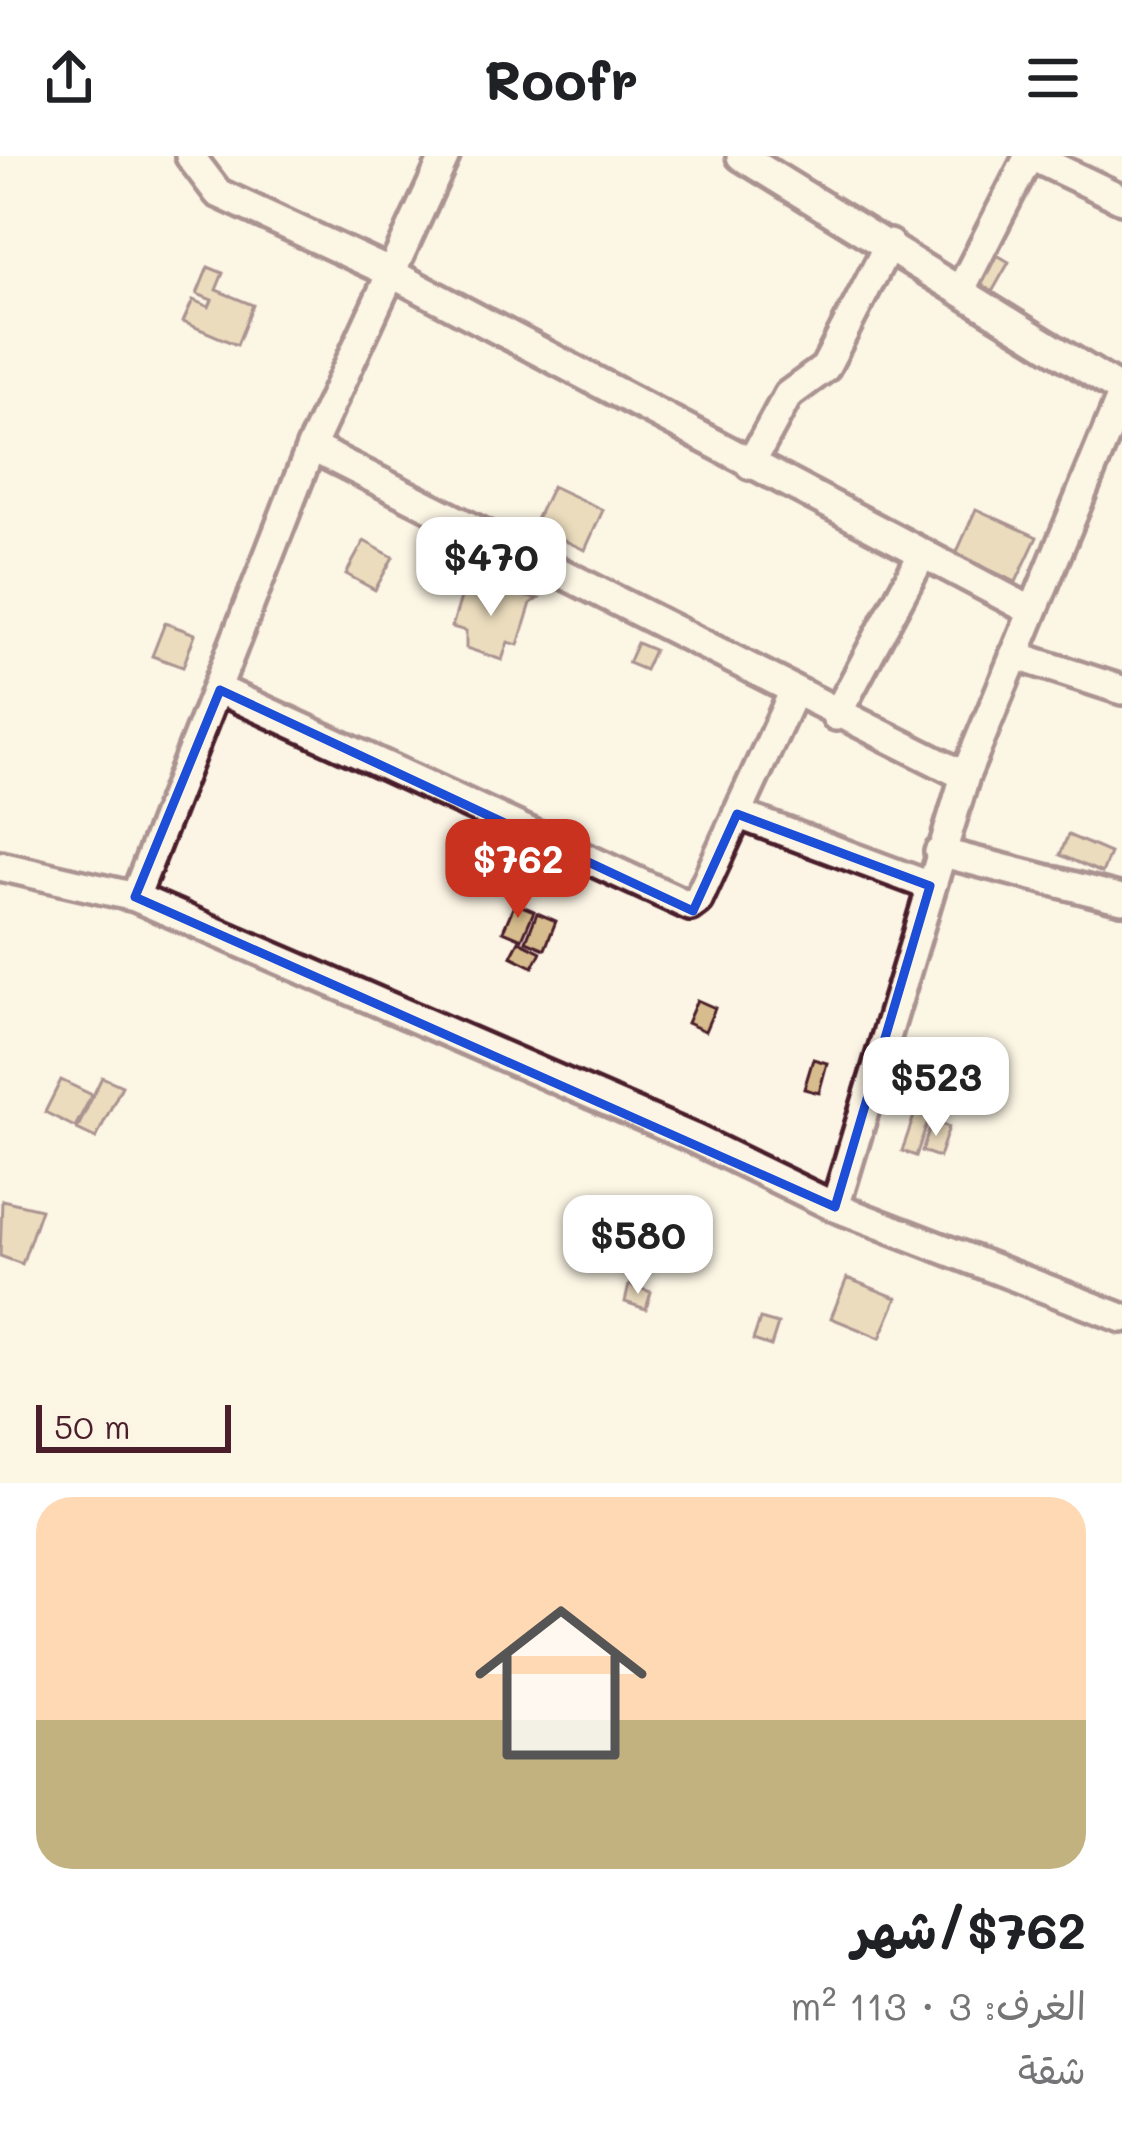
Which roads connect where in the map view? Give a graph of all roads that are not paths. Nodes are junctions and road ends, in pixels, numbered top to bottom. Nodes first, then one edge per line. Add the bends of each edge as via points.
1 (445, 156) edge
2 (741, 156) edge
3 (1030, 156) edge
4 (204, 163) edge
5 (1122, 200) edge
6 (889, 244) junction
7 (389, 272) junction
8 (961, 289) junction
9 (1122, 393) edge
10 (311, 447) junction
11 (750, 465) junction
12 (921, 557) junction
13 (1032, 611) junction
14 (1014, 655) junction
15 (220, 690) junction
16 (1122, 690) edge
17 (793, 693) junction
18 (836, 716) junction
19 (965, 776) junction
20 (737, 814) junction
21 (939, 852) junction
22 (0, 866) edge
23 (930, 886) junction
24 (134, 897) junction
25 (1122, 898) edge
26 (835, 1207) junction
27 (1122, 1318) edge

1 - 7 street
2 - 6 street
3 - 5 street
3 - 8 street
4 - 7 street via 218,193
6 - 8 street
6 - 11 street via 825,368 788,395
7 - 10 street
7 - 11 street
8 - 9 street
9 - 13 street
10 - 15 street
10 - 17 street
11 - 12 street
12 - 13 street
12 - 18 street
13 - 14 street
14 - 16 street
14 - 19 street
15 - 20 street via 678,904 698,900
15 - 24 street
17 - 18 street
17 - 20 street
18 - 19 street
19 - 21 street
20 - 23 street
21 - 23 street
21 - 25 street
22 - 24 street
23 - 26 street
24 - 26 street
26 - 27 street

